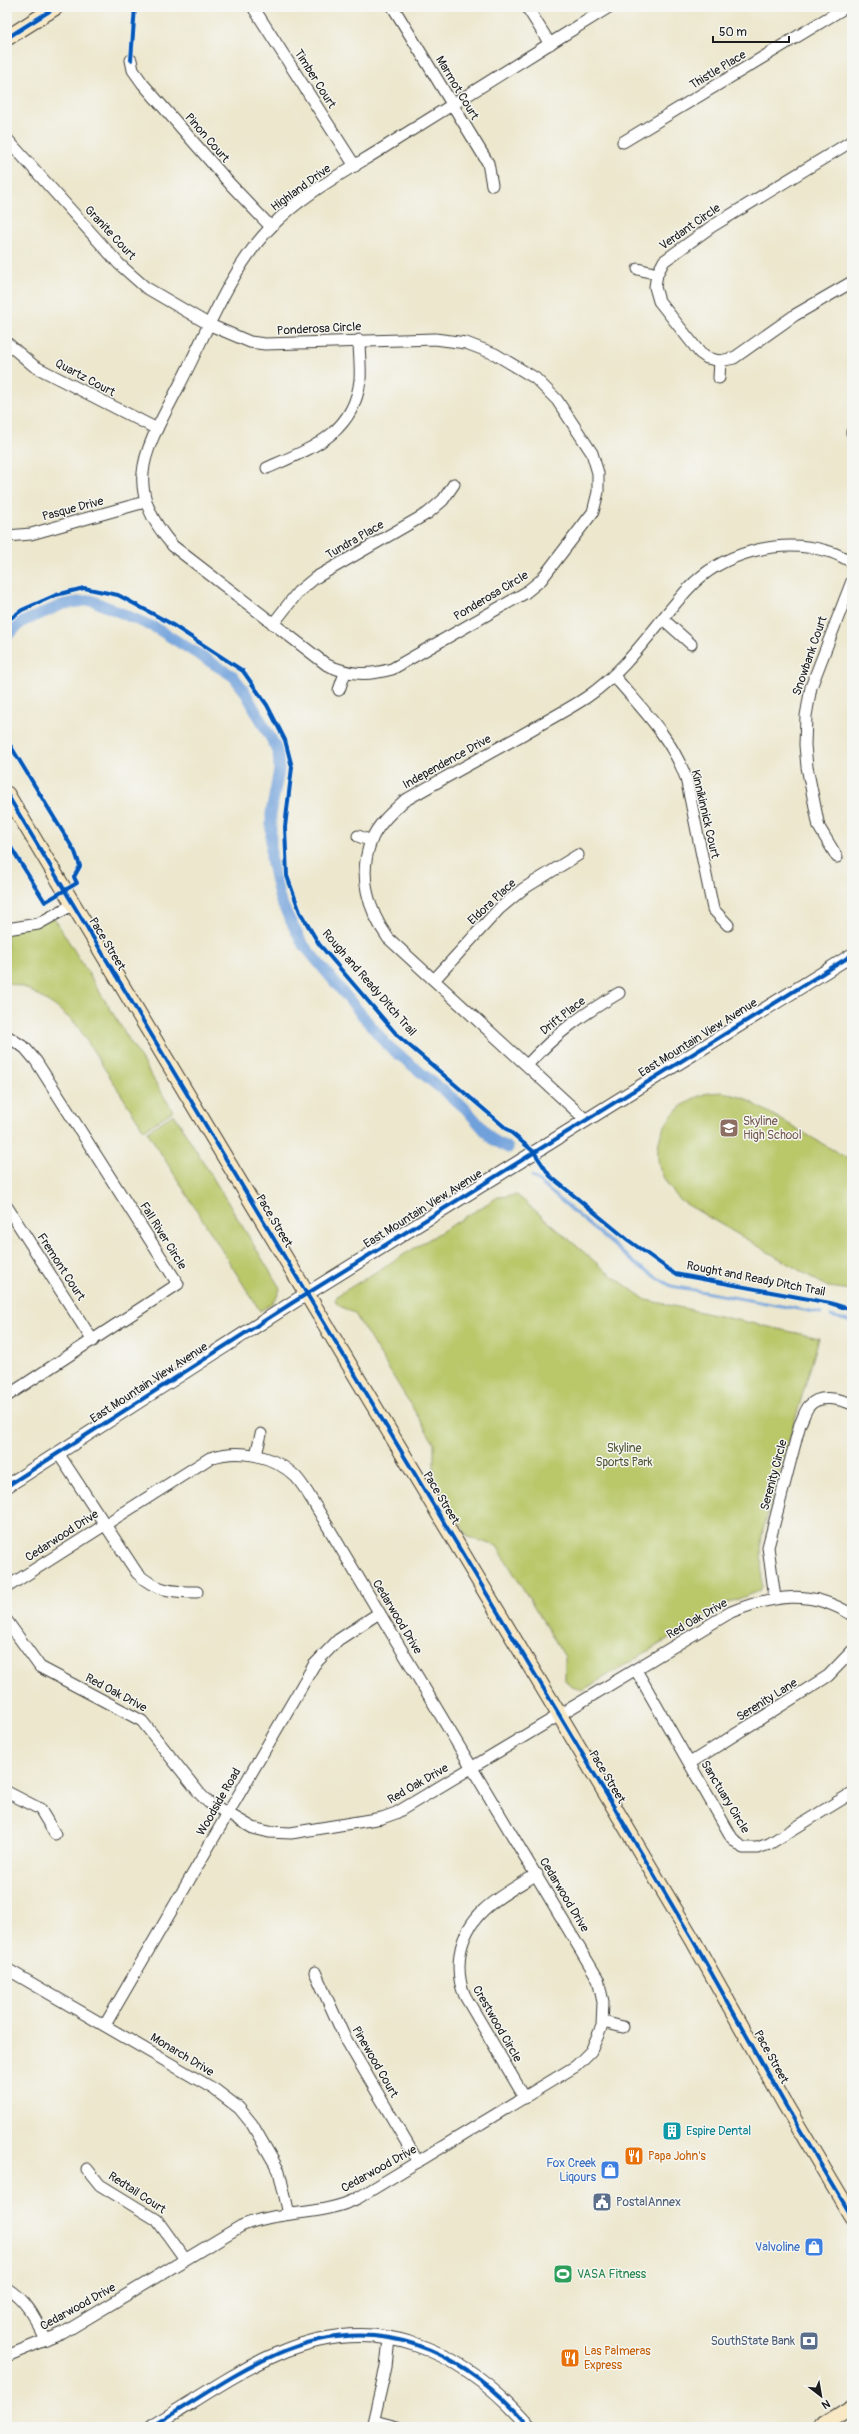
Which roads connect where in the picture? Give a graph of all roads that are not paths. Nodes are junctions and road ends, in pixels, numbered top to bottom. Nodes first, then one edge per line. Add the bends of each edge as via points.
1 (56, 7) edge
2 (253, 7) edge
3 (393, 7) edge
4 (527, 7) edge
5 (609, 7) edge
6 (846, 7) edge
7 (7, 38) edge
8 (550, 44) junction
9 (131, 60) dead end
10 (452, 105) junction
11 (7, 139) edge
12 (852, 141) edge
13 (623, 142) dead end
14 (355, 166) junction
15 (492, 185) dead end
16 (271, 227) junction
17 (638, 270) dead end
18 (657, 274) junction
19 (852, 282) edge
20 (210, 325) junction
21 (358, 340) junction
22 (7, 343) edge
23 (720, 361) junction
24 (719, 378) dead end
25 (157, 429) junction
26 (267, 468) dead end
27 (454, 484) dead end
28 (145, 502) junction
29 (7, 536) edge
30 (852, 562) edge
31 (852, 581) edge
32 (664, 620) junction
33 (273, 624) junction
34 (691, 644) dead end
35 (345, 673) junction
36 (614, 676) junction
37 (339, 690) dead end
38 (7, 794) edge
39 (358, 836) dead end
40 (371, 841) junction
41 (578, 856) dead end
42 (837, 856) dead end
43 (72, 905) junction
44 (728, 925) dead end
45 (7, 929) edge
46 (852, 954) edge
47 (434, 980) junction
48 (619, 993) dead end
49 (7, 1036) edge
50 (527, 1065) junction
51 (586, 1120) junction
52 (7, 1207) edge
53 (306, 1294) junction
54 (93, 1341) junction
55 (7, 1396) edge
56 (852, 1404) edge
57 (261, 1434) dead end
58 (58, 1453) junction
59 (256, 1455) junction
60 (7, 1486) edge
61 (104, 1525) junction
62 (7, 1587) edge
63 (197, 1592) dead end
64 (775, 1598) junction
65 (379, 1613) junction
66 (852, 1615) edge
67 (7, 1621) edge
68 (852, 1651) edge
69 (636, 1670) junction
70 (560, 1716) junction
71 (690, 1764) junction
72 (473, 1767) junction
73 (7, 1792) edge
74 (852, 1793) edge
75 (227, 1813) junction
76 (55, 1834) dead end
77 (537, 1874) junction
78 (7, 1969) edge
79 (315, 1972) dead end
80 (603, 2022) junction
81 (105, 2025) junction
82 (623, 2027) dead end
83 (525, 2098) junction
84 (418, 2162) junction
85 (87, 2169) dead end
86 (289, 2214) junction
87 (852, 2217) edge
88 (185, 2259) junction
89 (7, 2288) edge
90 (389, 2339) junction
91 (46, 2340) junction
92 (7, 2356) edge
93 (852, 2408) edge
94 (373, 2424) edge
95 (151, 2427) edge
96 (397, 2427) edge
97 (530, 2427) edge
98 (822, 2427) edge

1 - 7 main road
2 - 14 street, Timber Court
3 - 10 street, Marmot Court
4 - 8 street
5 - 8 street, Highland Drive
6 - 13 street, Thistle Place
8 - 10 street, Highland Drive
9 - 16 street, Pinon Court via 143,84
10 - 14 street, Highland Drive
10 - 15 street, Marmot Court via 488,163
11 - 20 street, Granite Court via 119,264 159,297
12 - 18 street, Verdant Circle via 711,226 669,256
14 - 16 street, Highland Drive via 322,186
16 - 20 street, Highland Drive via 234,279
17 - 18 street
18 - 23 street via 655,287 659,301 700,353 707,358
19 - 23 street via 795,315 734,358
20 - 21 street, Ponderosa Circle via 250,342 265,344
20 - 25 street, Highland Drive
21 - 26 street via 360,380 355,400 346,418 316,447
21 - 35 street, Ponderosa Circle via 435,339 466,343 516,365 535,378 557,400 592,453 598,473 598,492 593,512 541,580 525,593 392,669 373,674
22 - 25 street, Quartz Court via 34,366
23 - 24 street
25 - 28 street, Highland Drive via 145,458 142,476
27 - 33 street, Tundra Place via 443,500 428,513 315,578 298,592
28 - 29 street, Pasque Drive via 31,534
28 - 33 street, Ponderosa Circle via 158,528 173,546
30 - 32 street, Independence Drive via 828,551 801,547 773,547 753,551 727,561 704,575 688,589
31 - 42 street, Snowbank Court via 811,687 806,716 807,767 819,827
32 - 34 street
32 - 36 street, Independence Drive
33 - 35 street, Ponderosa Circle via 327,665
35 - 37 street
36 - 40 street, Independence Drive via 572,707 404,801 388,816
36 - 44 street, Kinnikinnick Court via 666,737 678,757 686,778 713,909
38 - 43 main road, Pace Street
39 - 40 street
40 - 47 street, Independence Drive via 366,866 366,888 371,909 388,938
41 - 47 street, Eldora Place via 523,889 499,910
43 - 45 street via 38,924
43 - 53 main road, Pace Street
46 - 51 street, East Mountain View Avenue
47 - 50 street, Independence Drive
48 - 50 street, Drift Place via 580,1016 552,1039
49 - 54 street, Fall River Circle via 25,1048 36,1061 178,1284
50 - 51 street, Independence Drive
51 - 53 street, East Mountain View Avenue
52 - 54 street, Fremont Court
53 - 58 street, East Mountain View Avenue
53 - 70 main road, Pace Street
54 - 55 street, Fall River Circle
56 - 64 street, Serenity Circle via 838,1399 822,1399 809,1405 800,1424 768,1547
57 - 59 street
58 - 60 street, East Mountain View Avenue
58 - 61 street
59 - 61 street, Cedarwood Drive via 215,1456
59 - 65 street, Cedarwood Drive via 285,1468 300,1482
61 - 62 street, Cedarwood Drive
61 - 63 street via 134,1570 145,1581 168,1592
64 - 66 street, Red Oak Drive via 807,1598 837,1606
64 - 69 street, Red Oak Drive via 731,1612
65 - 72 street, Cedarwood Drive
65 - 75 street, Woodside Road via 338,1640 314,1665
67 - 75 street, Red Oak Drive via 43,1669 142,1721 200,1794
68 - 71 street, Serenity Lane via 828,1676
69 - 70 street, Red Oak Drive
69 - 71 street, Sanctuary Circle
70 - 72 street, Red Oak Drive
70 - 87 main road, Pace Street via 713,1974 786,2106
71 - 74 street, Sanctuary Circle via 732,1838 743,1848 757,1848 769,1844
72 - 75 street, Red Oak Drive via 400,1811 382,1818 280,1833 258,1830
72 - 77 street, Cedarwood Drive
73 - 76 street via 40,1809
75 - 81 street, Woodside Road
77 - 80 street, Cedarwood Drive via 598,1979 603,2002
77 - 83 street, Crestwood Circle via 494,1900 477,1915 464,1938 459,1959 464,1996
78 - 81 street, Monarch Drive
79 - 84 street, Pinewood Court via 344,2036
80 - 82 street
80 - 83 street, Cedarwood Drive via 593,2047 580,2063
81 - 86 street, Monarch Drive via 214,2089 239,2108 252,2124 279,2171
83 - 84 street, Cedarwood Drive
84 - 86 street, Cedarwood Drive via 352,2201
85 - 88 street, Redtail Court via 100,2185 157,2220
86 - 88 street, Cedarwood Drive via 259,2219 241,2226
88 - 91 street, Cedarwood Drive via 63,2333
89 - 91 street via 30,2308
90 - 94 street
90 - 95 street via 361,2336 334,2338 292,2348 263,2361
90 - 97 street via 431,2349 470,2371 508,2401
91 - 92 street, Cedarwood Drive
93 - 98 main road
94 - 96 street

